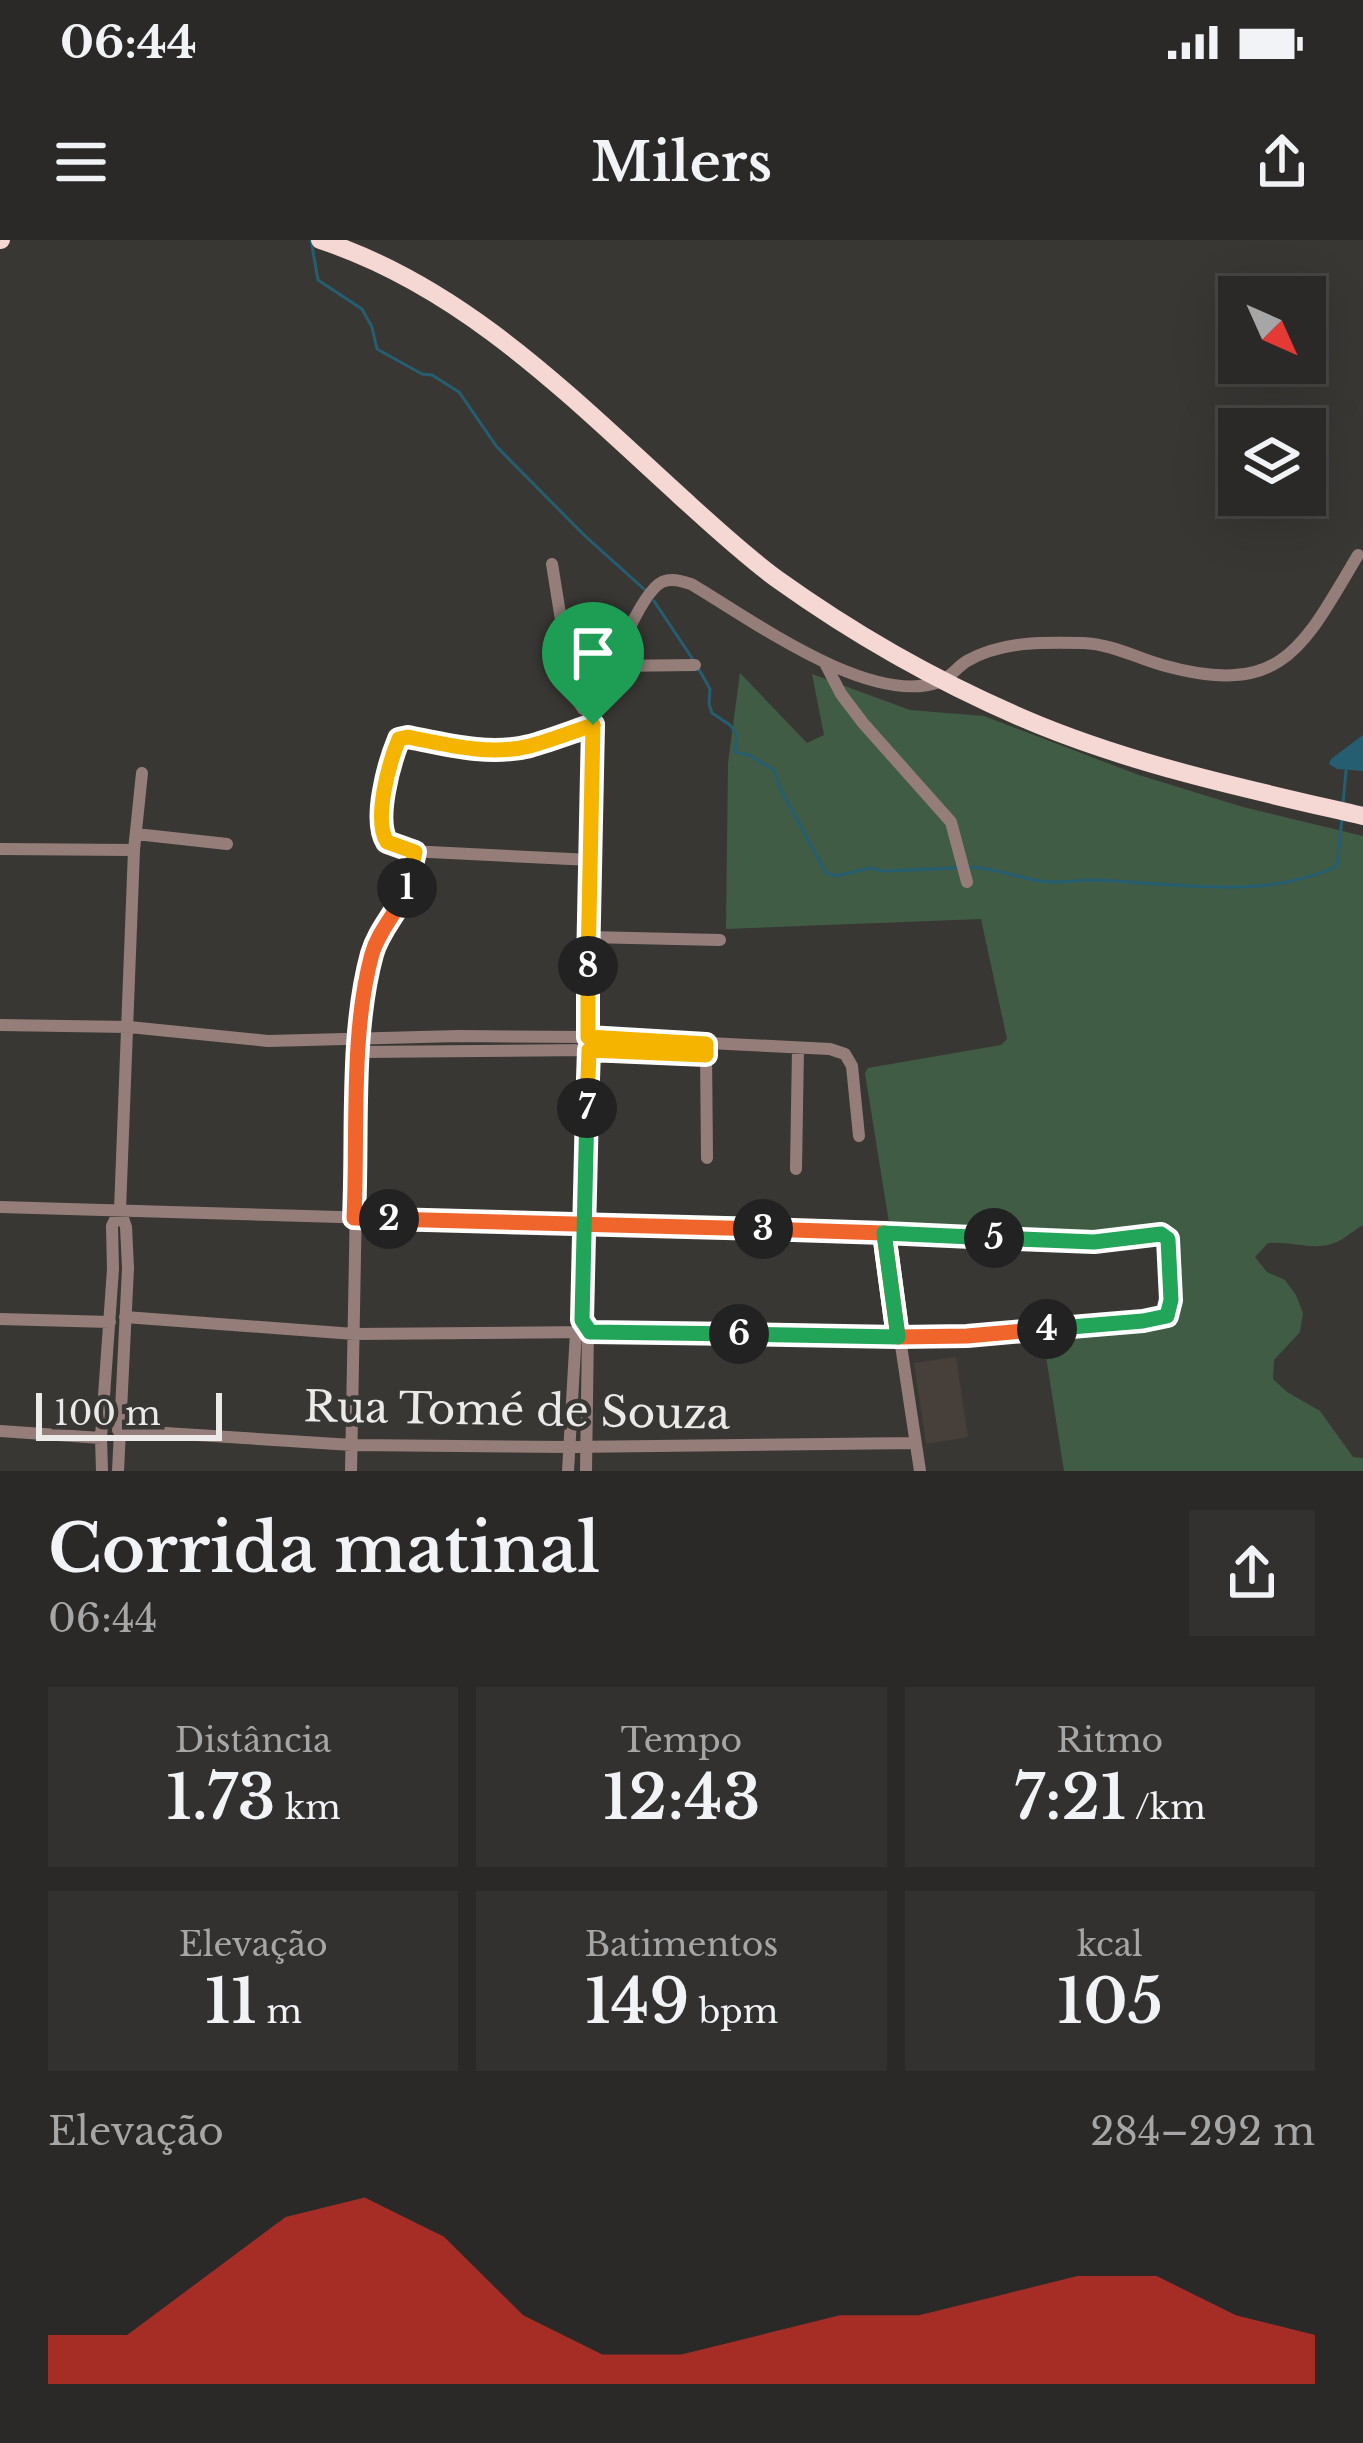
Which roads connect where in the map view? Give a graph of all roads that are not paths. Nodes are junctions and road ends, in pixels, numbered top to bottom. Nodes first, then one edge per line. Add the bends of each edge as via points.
1 (320, 240) edge
2 (1358, 555) dead end
3 (552, 564) dead end
4 (825, 663) junction
5 (695, 665) dead end
6 (611, 666) junction
7 (944, 681) junction
8 (594, 720) junction
9 (142, 773) dead end
10 (1363, 816) edge
11 (136, 834) junction
12 (227, 844) dead end
13 (0, 849) edge
14 (134, 850) junction
15 (415, 852) junction
16 (591, 860) junction
17 (967, 882) dead end
18 (588, 937) junction
19 (720, 940) dead end
20 (0, 1025) edge
21 (129, 1027) junction
22 (589, 1043) junction
23 (359, 1046) junction
24 (798, 1048) junction
25 (706, 1050) junction
26 (859, 1136) dead end
27 (707, 1158) dead end
28 (796, 1169) dead end
29 (0, 1207) edge
30 (120, 1210) junction
31 (354, 1218) junction
32 (584, 1223) junction
33 (884, 1233) junction
34 (0, 1319) edge
35 (117, 1319) junction
36 (583, 1328) junction
37 (354, 1334) junction
38 (898, 1337) junction
39 (118, 1430) junction
40 (0, 1431) edge
41 (101, 1438) junction
42 (915, 1443) junction
43 (352, 1445) junction
44 (586, 1447) junction
45 (568, 1448) junction
46 (102, 1471) edge
47 (118, 1471) edge
48 (351, 1471) edge
49 (568, 1471) edge
50 (586, 1471) edge
51 (920, 1471) edge

1 - 7 highway via 435,292 482,324 760,566
2 - 7 street via 1308,637 1267,669 1186,671 1105,646 1028,644 986,652
3 - 8 street via 573,694
4 - 6 street via 671,580 655,588
4 - 7 street via 884,684
4 - 17 street via 863,723 952,822
5 - 6 street
6 - 8 street
7 - 10 highway via 1127,755
8 - 15 street via 509,749 400,738 380,827 387,842
8 - 16 street
9 - 11 street
11 - 12 street
11 - 14 street
13 - 14 street
14 - 21 street
15 - 16 street
15 - 23 street via 406,891 372,953
16 - 18 street
18 - 19 street
18 - 22 street
20 - 21 street
21 - 23 street
21 - 30 street
22 - 23 street via 459,1036
22 - 25 street
22 - 32 street
23 - 31 street
24 - 25 street
24 - 26 street via 845,1054
24 - 28 street
25 - 27 street
29 - 30 street
30 - 31 street
30 - 35 street via 128,1268
31 - 32 street
31 - 37 street
32 - 33 street
32 - 36 street
33 - 38 street
33 - 38 street via 1094,1242 1161,1234 1170,1246 1167,1316
34 - 35 street
35 - 37 street
35 - 39 street
35 - 41 street
36 - 37 street
36 - 38 street
36 - 44 street
36 - 45 street
37 - 43 street
38 - 42 street
39 - 43 street, Rua Tomé de Souza
39 - 47 street
40 - 41 street
41 - 46 street
42 - 44 street, Rua Tomé de Souza
42 - 51 street
43 - 45 street, Rua Tomé de Souza
43 - 48 street
44 - 45 street, Rua Tomé de Souza
44 - 50 street
45 - 49 street

